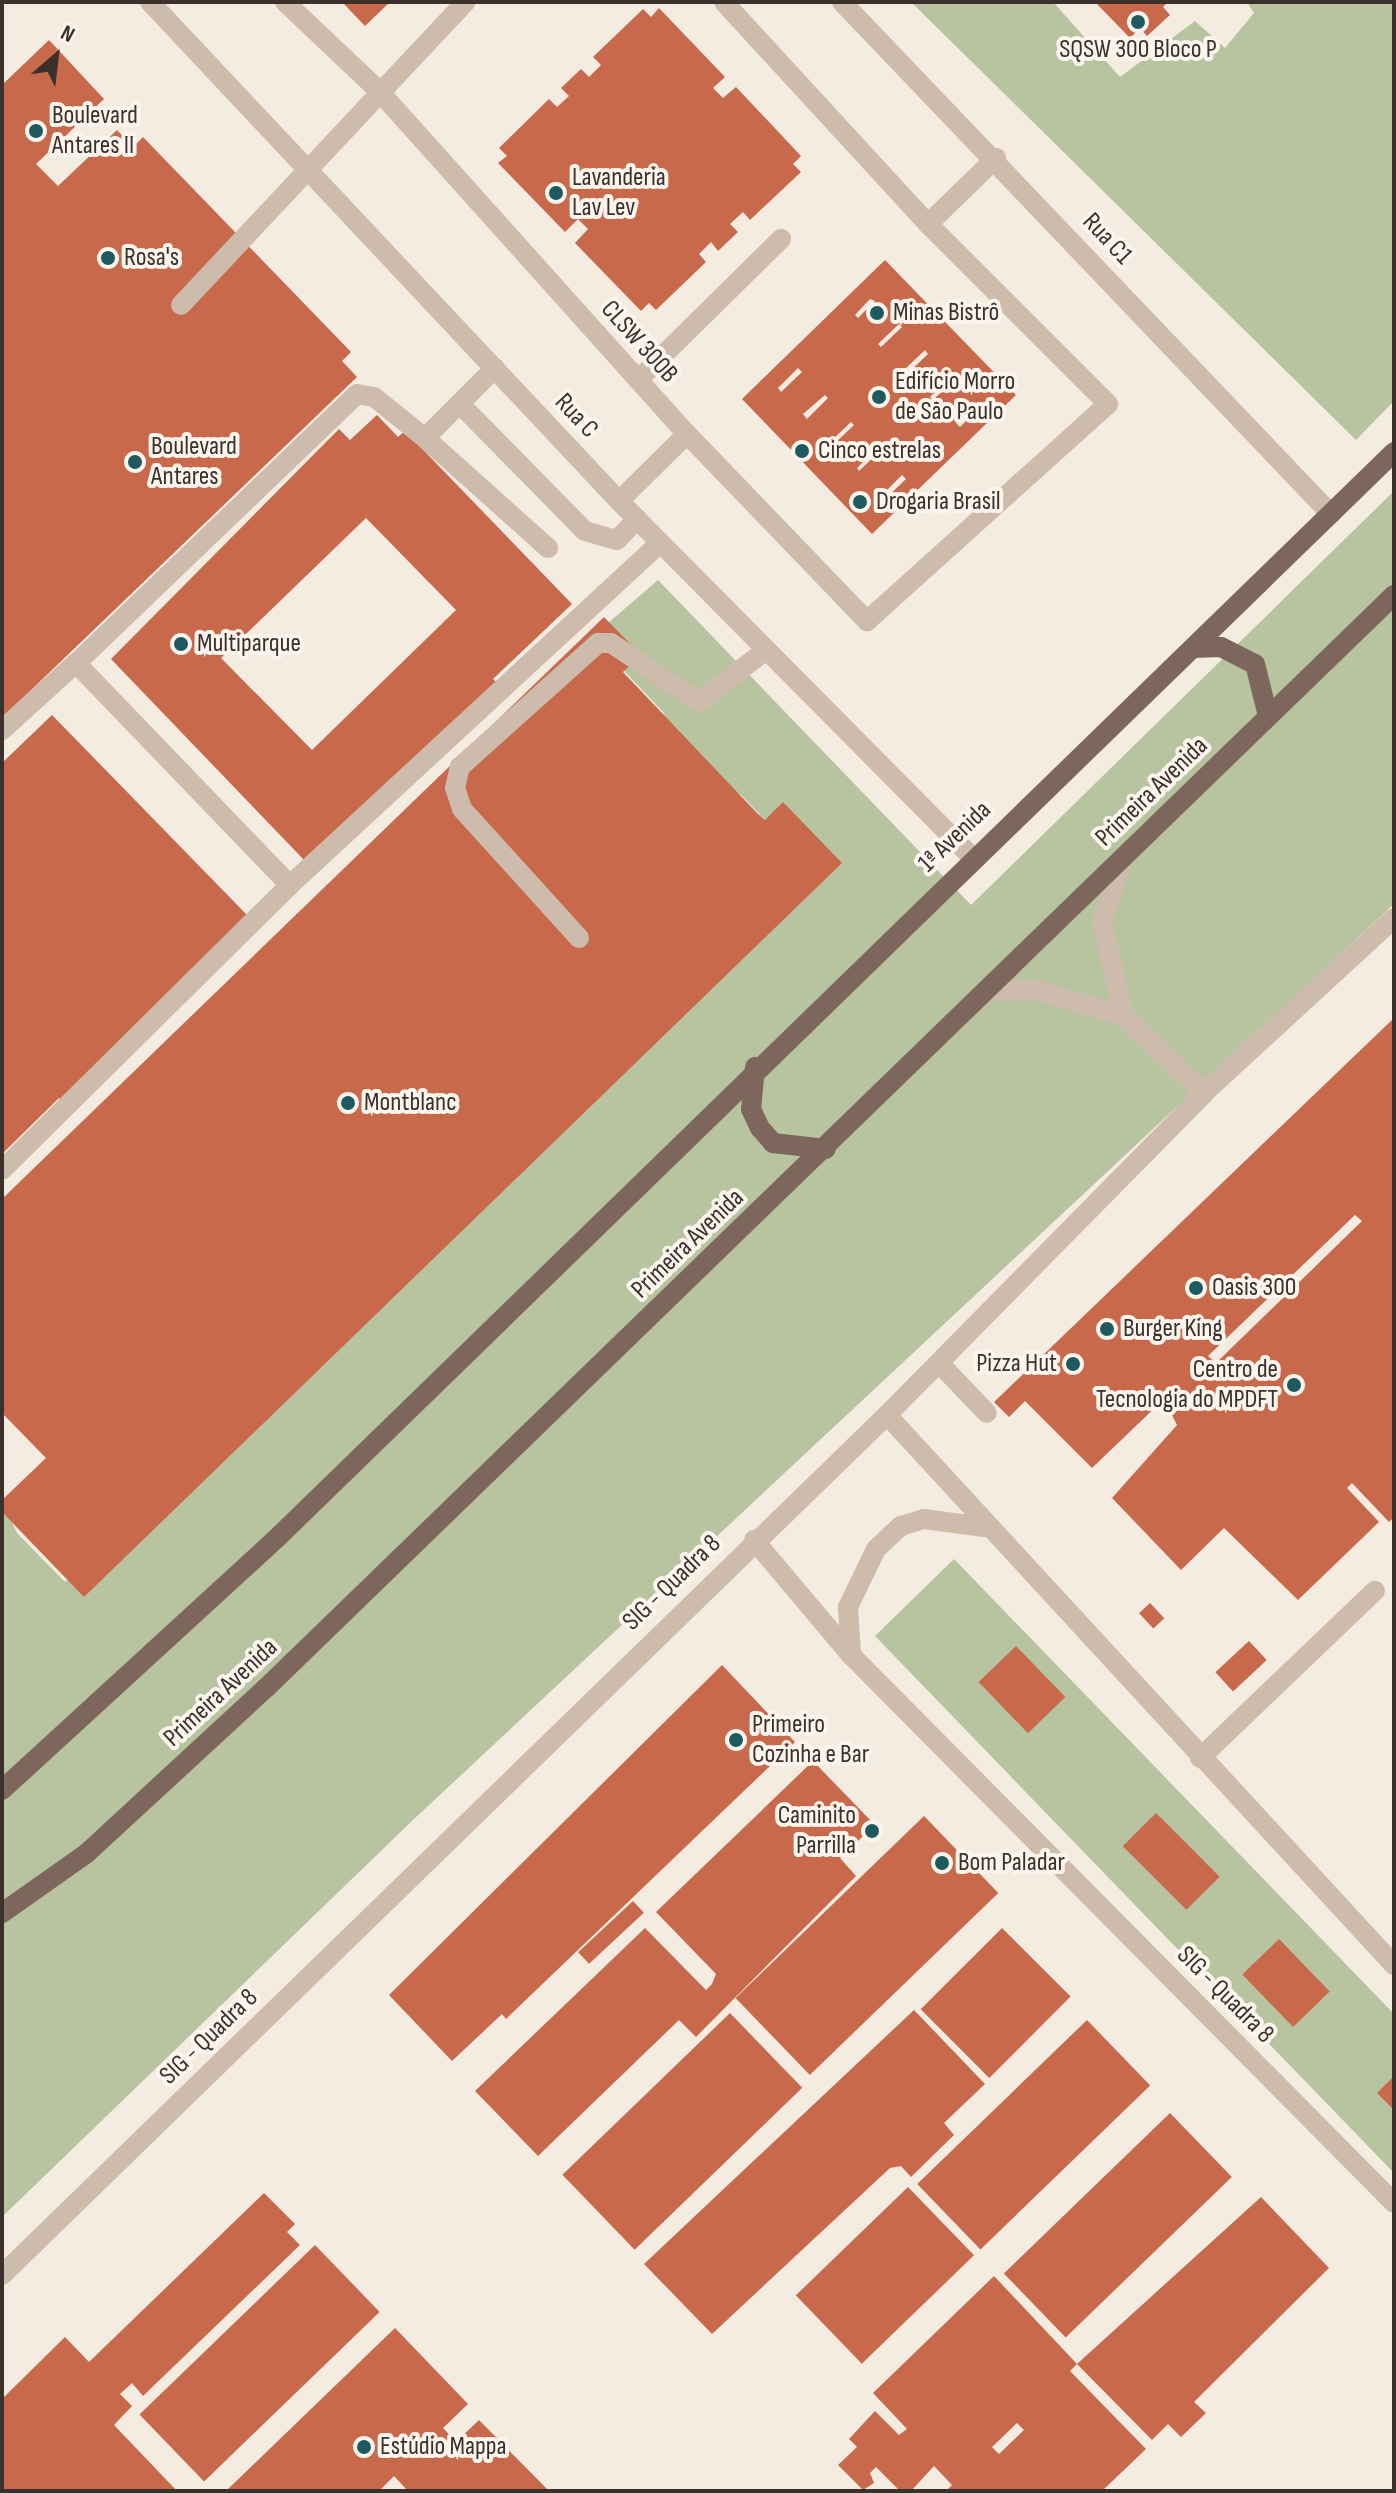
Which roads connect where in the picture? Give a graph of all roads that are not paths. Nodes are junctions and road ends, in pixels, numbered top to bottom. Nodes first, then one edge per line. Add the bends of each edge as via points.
1 (150, 2) edge
2 (285, 2) edge
3 (466, 2) edge
4 (724, 2) edge
5 (842, 2) edge
6 (379, 91) junction
7 (996, 158) junction
8 (313, 171) junction
9 (928, 224) junction
10 (781, 239) dead end
11 (181, 305) dead end
12 (495, 368) junction
13 (638, 380) junction
14 (460, 404) junction
15 (687, 434) junction
16 (425, 438) junction
17 (1394, 452) edge
18 (619, 501) junction
19 (1331, 514) junction
20 (637, 519) junction
21 (660, 543) junction
22 (548, 548) dead end
23 (1394, 595) edge
24 (1194, 648) junction
25 (766, 650) junction
26 (76, 663) junction
27 (1268, 716) junction
28 (2, 730) edge
29 (1124, 856) junction
30 (972, 857) junction
31 (290, 885) junction
32 (1394, 918) edge
33 (579, 938) dead end
34 (985, 991) junction
35 (1124, 1016) junction
36 (755, 1067) junction
37 (1204, 1093) junction
38 (826, 1149) junction
39 (2, 1170) edge
40 (939, 1363) junction
41 (987, 1413) dead end
42 (887, 1415) junction
43 (984, 1527) junction
44 (754, 1540) junction
45 (1375, 1591) dead end
46 (851, 1655) junction
47 (1200, 1758) junction
48 (2, 1790) edge
49 (2, 1913) edge
50 (1394, 1965) edge
51 (1394, 2203) edge
52 (2, 2275) edge

1 - 8 street, Rua C
2 - 6 street, CLSW 300B
3 - 6 street
4 - 9 street
5 - 7 street, Rua C1
6 - 8 street
6 - 13 street, CLSW 300B
7 - 9 street
7 - 19 street, Rua C1
8 - 11 street
8 - 12 street, Rua C
9 - 15 street, CLSW 300B via 1108,404 867,621
10 - 13 street
12 - 14 street
12 - 18 street, Rua C
13 - 15 street, CLSW 300B
14 - 16 street
14 - 20 street via 585,531 617,540
15 - 18 street
16 - 22 street
16 - 26 street via 374,397 357,394
17 - 19 main road
18 - 20 street, Rua C
19 - 24 main road
20 - 21 street, Rua C
21 - 25 street, Rua C
21 - 31 street
23 - 27 main road, Primeira Avenida
24 - 27 main road via 1221,647 1255,664
24 - 30 main road, 1ª Avenida
25 - 30 street, Rua C
25 - 33 street via 699,702 611,643 598,643 460,767 455,788 462,809
26 - 28 street
26 - 31 street
27 - 29 main road, Primeira Avenida
29 - 34 main road, Primeira Avenida
29 - 35 street via 1102,922
30 - 36 main road, 1ª Avenida
31 - 39 street
32 - 37 street
34 - 35 street via 1036,990
34 - 38 main road, Primeira Avenida
35 - 37 street
36 - 38 main road via 751,1109 766,1135 795,1149
36 - 48 main road via 279,1536
37 - 40 street
38 - 49 main road, Primeira Avenida via 266,1688 87,1853
40 - 41 street
40 - 42 street
42 - 43 street
42 - 44 street
43 - 46 street via 924,1519 901,1526 876,1549 848,1607
43 - 47 street
44 - 46 street, SIG - Quadra 8
44 - 52 street, SIG - Quadra 8
45 - 47 street
46 - 51 street, SIG - Quadra 8
47 - 50 street

